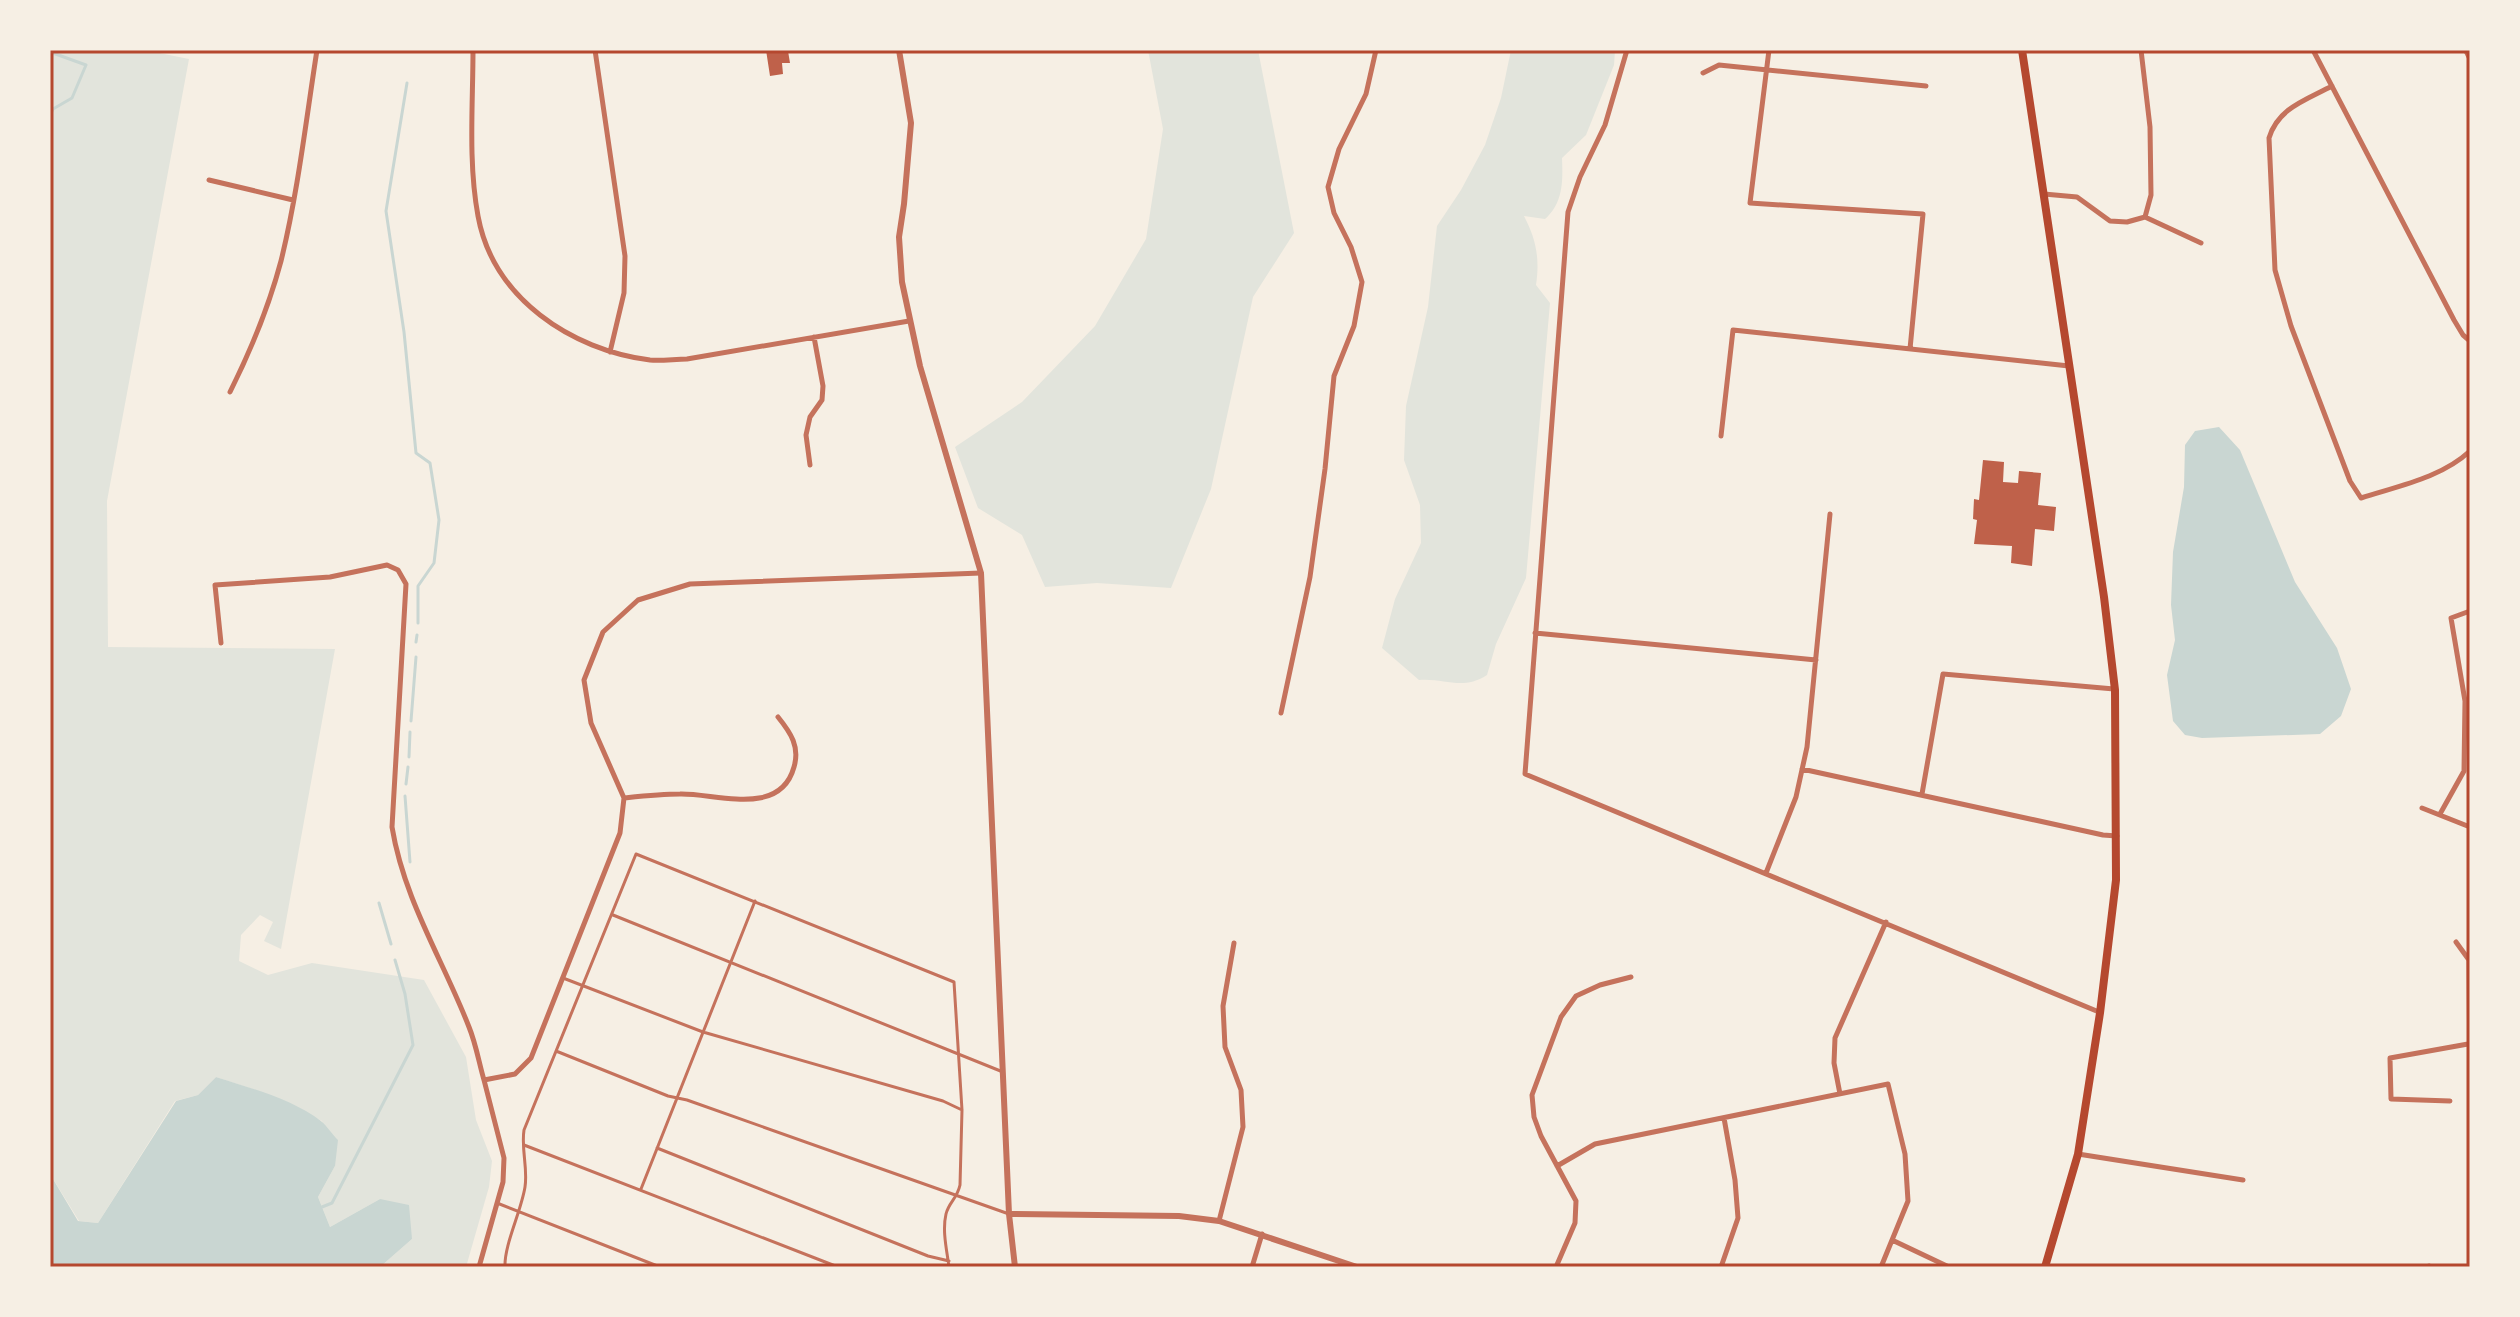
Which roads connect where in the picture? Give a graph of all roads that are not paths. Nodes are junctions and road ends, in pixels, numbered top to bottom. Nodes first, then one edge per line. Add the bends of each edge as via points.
1 (317, 50) edge
2 (473, 50) edge
3 (595, 50) edge
4 (899, 50) edge
5 (1376, 50) edge
6 (1627, 50) edge
7 (1769, 50) edge
8 (2022, 50) edge
9 (2141, 50) edge
10 (2313, 50) edge
11 (2466, 50) edge
12 (2470, 58) edge
13 (1767, 70) junction
14 (1703, 73) dead end
15 (1926, 86) dead end
16 (2332, 86) junction
17 (209, 180) dead end
18 (2043, 194) junction
19 (293, 200) junction
20 (2145, 217) junction
21 (2201, 243) dead end
22 (909, 321) junction
23 (814, 337) junction
24 (2470, 341) edge
25 (1910, 349) junction
26 (610, 352) junction
27 (2070, 366) junction
28 (230, 392) dead end
29 (1721, 436) dead end
30 (2470, 451) edge
31 (810, 465) dead end
32 (1830, 514) dead end
33 (981, 573) junction
34 (2470, 611) edge
35 (1535, 633) junction
36 (221, 643) dead end
37 (1816, 660) junction
38 (2115, 690) junction
39 (1281, 713) dead end
40 (778, 717) dead end
41 (1802, 769) junction
42 (1922, 795) junction
43 (624, 798) junction
44 (2422, 808) dead end
45 (2440, 814) junction
46 (2470, 827) edge
47 (2117, 836) junction
48 (1766, 873) junction
49 (755, 901) junction
50 (612, 914) junction
51 (1886, 922) junction
52 (2456, 942) dead end
53 (1234, 943) dead end
54 (2469, 960) edge
55 (730, 962) junction
56 (562, 977) junction
57 (1631, 977) dead end
58 (582, 986) junction
59 (2100, 1013) junction
60 (703, 1032) junction
61 (2468, 1044) edge
62 (556, 1051) junction
63 (959, 1056) junction
64 (1003, 1072) junction
65 (484, 1080) junction
66 (2470, 1085) edge
67 (1840, 1094) junction
68 (677, 1097) junction
69 (2450, 1101) dead end
70 (962, 1110) junction
71 (1724, 1118) junction
72 (524, 1145) junction
73 (657, 1148) junction
74 (2078, 1154) junction
75 (1557, 1166) junction
76 (2243, 1180) dead end
77 (641, 1189) junction
78 (958, 1197) junction
79 (497, 1203) junction
80 (521, 1212) junction
81 (1009, 1214) junction
82 (1219, 1221) junction
83 (1262, 1234) junction
84 (1892, 1240) junction
85 (949, 1261) junction
86 (479, 1267) edge
87 (505, 1267) edge
88 (660, 1267) edge
89 (838, 1267) edge
90 (949, 1267) edge
91 (1015, 1267) edge
92 (1252, 1267) edge
93 (1357, 1267) edge
94 (1556, 1267) edge
95 (1721, 1267) edge
96 (1881, 1267) edge
97 (1949, 1267) edge
98 (2045, 1267) edge

1 - 19 street
2 - 26 street via 473,179 488,250 505,280 534,310 567,335
3 - 26 street via 625,256 624,293
4 - 22 street via 911,123 899,237
5 - 39 street via 1366,94 1339,149 1328,187 1362,282 1354,326 1334,376 1310,577
6 - 35 street via 1605,125 1568,212
7 - 13 street
8 - 18 main road
9 - 20 street via 2150,127 2151,195
10 - 16 street
11 - 12 street
13 - 14 street via 1719,65
13 - 15 street
13 - 25 street via 1750,203 1923,214
16 - 24 street via 2454,320
16 - 30 street via 2284,111 2269,138 2275,270 2344,467 2361,498 2443,471
17 - 19 street
18 - 20 street via 2077,197 2110,221
18 - 27 main road
19 - 28 street via 263,319
20 - 21 street
22 - 23 street
22 - 33 street
23 - 26 street via 687,359 653,360
23 - 31 street via 823,386 806,435
25 - 27 street
25 - 29 street via 1733,330
27 - 38 main road
32 - 37 street
33 - 43 street via 690,584 638,600 603,632 584,680 591,723
33 - 64 street
34 - 45 street via 2451,618 2465,701 2464,771
35 - 37 street
35 - 48 street via 1525,774
36 - 65 street via 215,585 330,577 387,565 398,570 406,584 392,827 397,858 470,1029
37 - 41 street
38 - 42 street via 1943,674
38 - 47 main road
40 - 43 street via 798,754 780,789 744,800 682,793
41 - 42 street
41 - 48 street
42 - 47 street
43 - 56 street via 620,833
44 - 45 street
45 - 46 street
47 - 59 main road
48 - 51 street
49 - 50 lane via 636,854
49 - 55 lane
49 - 63 lane via 954,982
50 - 55 lane
50 - 58 lane
51 - 59 street
51 - 67 street via 1835,1038
52 - 54 street
53 - 82 street via 1223,1006 1225,1047 1241,1090 1243,1127
54 - 61 street
55 - 60 lane
55 - 63 lane
56 - 58 lane
56 - 65 street via 531,1058 515,1074
57 - 75 street via 1576,996 1561,1017 1532,1095 1534,1117
58 - 60 lane
58 - 62 lane
59 - 74 main road
60 - 68 lane
60 - 70 lane
61 - 66 street
61 - 69 street via 2390,1058 2391,1099
62 - 68 lane
62 - 72 lane via 524,1130
63 - 64 lane
63 - 70 lane
64 - 81 street
65 - 79 street via 504,1158
67 - 71 street
67 - 84 street via 1888,1084 1905,1154 1908,1201
68 - 73 lane
68 - 78 lane
70 - 78 lane
71 - 75 street via 1595,1144
71 - 95 street via 1738,1218
72 - 77 lane
72 - 80 lane via 527,1173
73 - 77 lane
73 - 85 lane
74 - 76 street
74 - 98 main road
75 - 94 street via 1576,1201 1575,1223
77 - 89 lane
78 - 81 lane
78 - 85 lane via 945,1219
79 - 80 lane
79 - 86 street
80 - 87 lane
80 - 88 lane
81 - 82 street
81 - 91 street
82 - 83 street
83 - 92 street
83 - 93 street
84 - 96 street
84 - 97 street
85 - 90 lane

